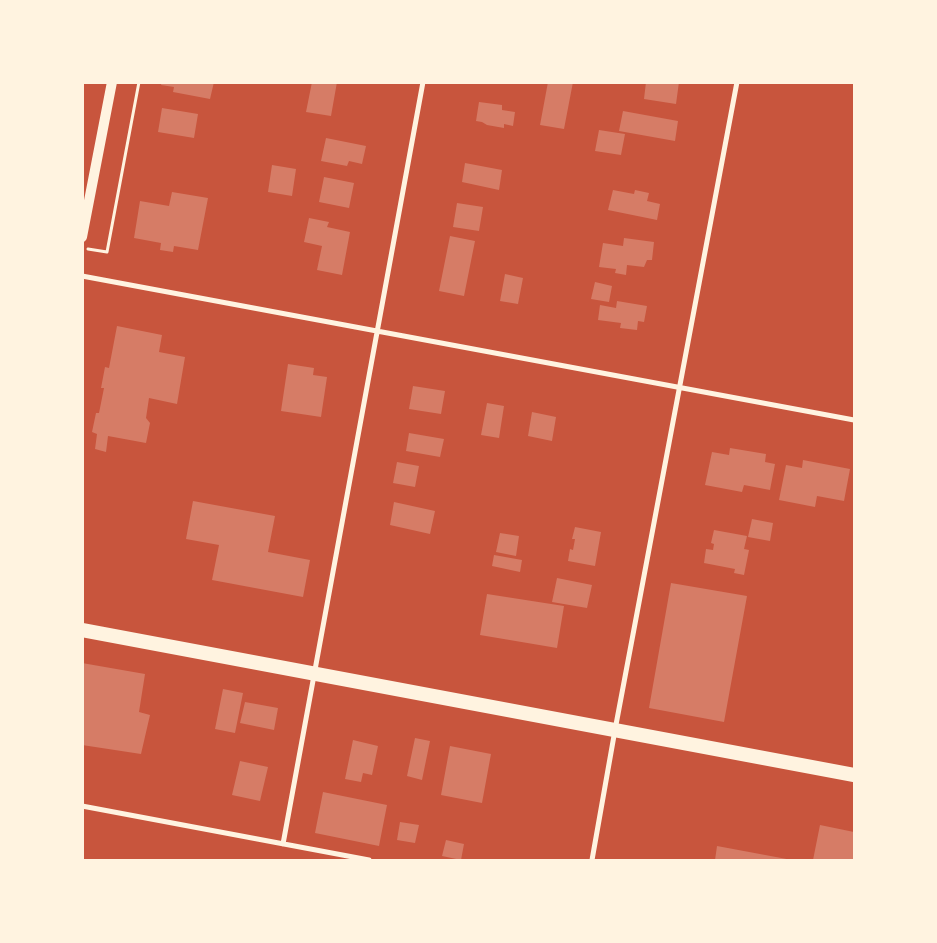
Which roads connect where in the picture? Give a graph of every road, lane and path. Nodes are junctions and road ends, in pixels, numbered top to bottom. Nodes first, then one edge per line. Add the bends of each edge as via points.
1 (112, 82) edge
2 (139, 82) edge
3 (423, 82) edge
4 (737, 82) edge
5 (82, 237) edge
6 (82, 248) edge
7 (82, 276) edge
8 (378, 331) junction
9 (681, 388) junction
10 (854, 420) edge
11 (82, 630) edge
12 (314, 674) junction
13 (615, 730) junction
14 (854, 775) edge
15 (82, 806) edge
16 (283, 844) junction
17 (369, 860) edge
18 (592, 860) edge

1 - 5 main road
2 - 6 path via 107,252
3 - 8 street
4 - 9 street
7 - 8 street
8 - 9 street
8 - 12 street
9 - 10 street
9 - 13 street
11 - 12 highway
12 - 13 highway
12 - 16 street
13 - 14 highway
13 - 18 street
15 - 16 street
16 - 17 street

